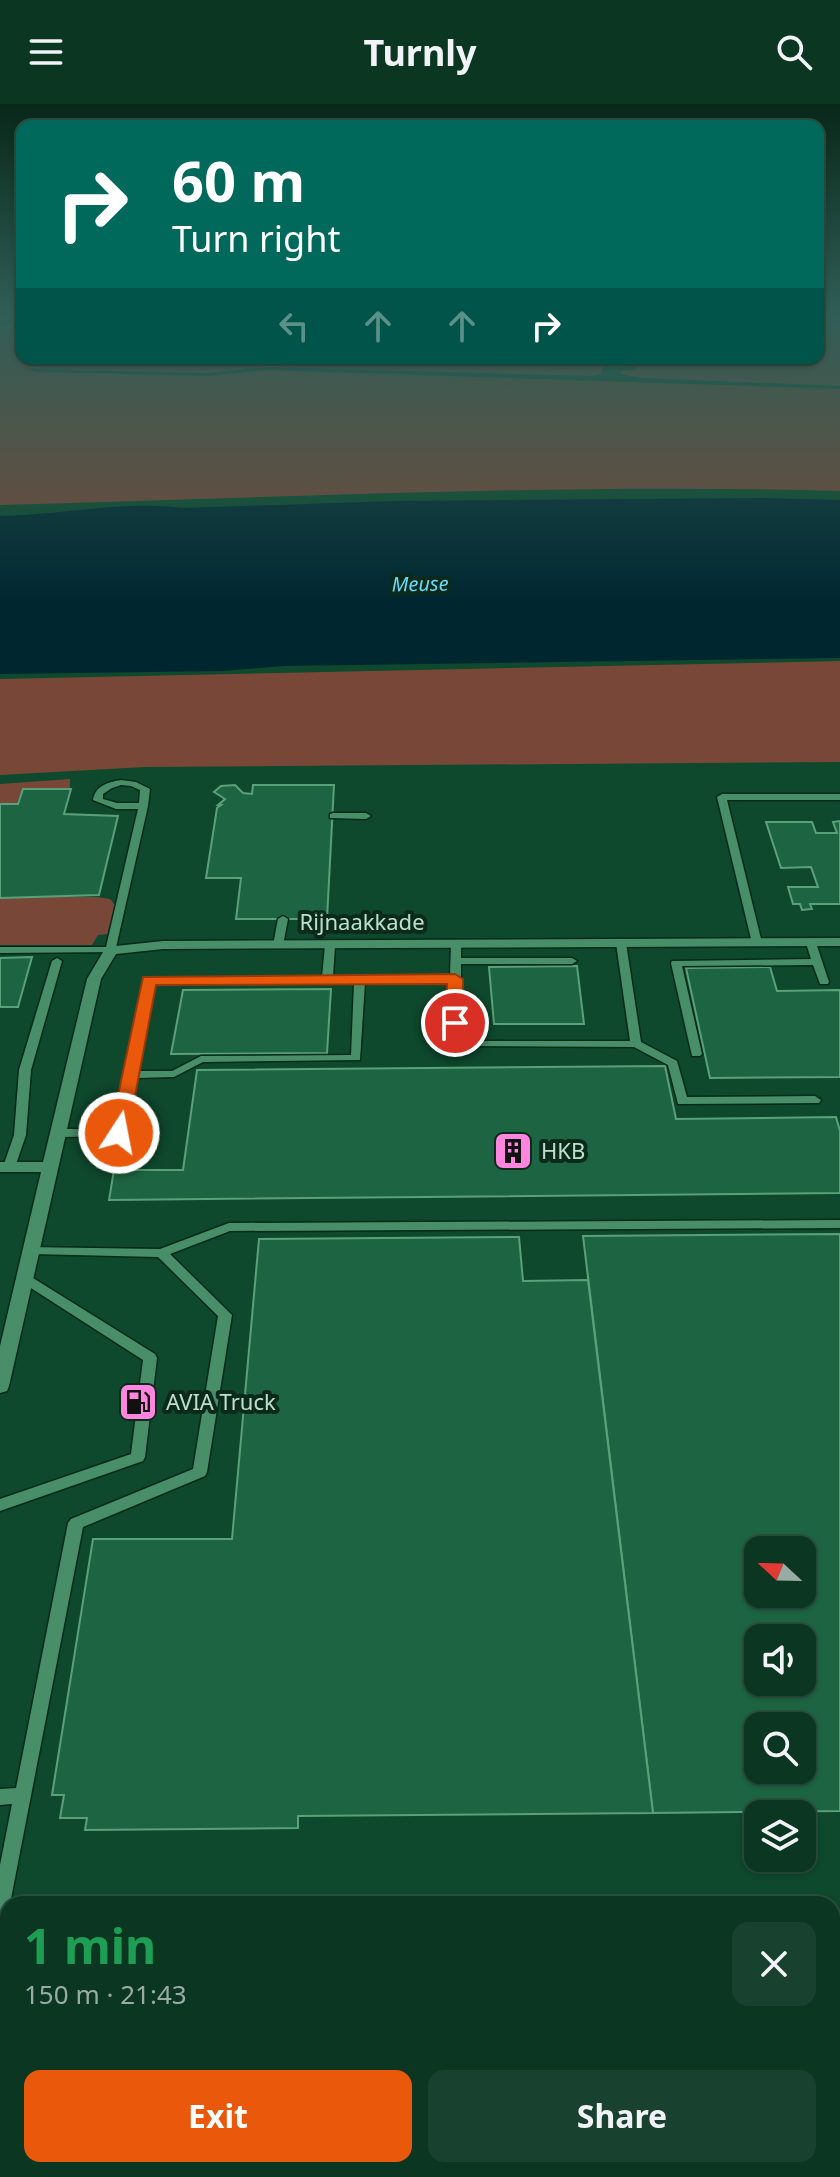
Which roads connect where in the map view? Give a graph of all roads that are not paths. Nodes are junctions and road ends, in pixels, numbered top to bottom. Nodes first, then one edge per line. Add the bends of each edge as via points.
1 (840, 797) edge
2 (143, 806) junction
3 (333, 816) dead end
4 (366, 816) dead end
5 (283, 919) dead end
6 (840, 942) edge
7 (621, 943) junction
8 (757, 943) junction
9 (811, 943) junction
10 (456, 944) junction
11 (278, 945) junction
12 (330, 945) junction
13 (0, 950) edge
14 (111, 950) junction
15 (57, 961) dead end
16 (455, 961) junction
17 (572, 961) dead end
18 (818, 962) junction
19 (360, 979) junction
20 (455, 979) junction
21 (327, 980) junction
22 (824, 982) dead end
23 (636, 1044) junction
24 (696, 1054) dead end
25 (130, 1075) junction
26 (815, 1100) dead end
27 (58, 1133) junction
28 (4, 1167) edge
29 (50, 1167) junction
30 (840, 1224) edge
31 (31, 1250) junction
32 (161, 1253) junction
33 (25, 1278) junction
34 (0, 1386) edge
35 (0, 1505) edge
36 (22, 1795) junction
37 (0, 1797) edge
38 (3, 1896) edge

1 - 8 lane via 722,797
2 - 2 lane via 145,789 137,784 113,783 99,793 98,800 105,804
2 - 14 lane
3 - 4 lane
5 - 11 lane
6 - 9 street, Rijnaakkade
7 - 8 street, Rijnaakkade
7 - 10 street, Rijnaakkade
7 - 23 lane
8 - 9 street, Rijnaakkade
9 - 18 lane
10 - 12 street, Rijnaakkade
10 - 16 lane
11 - 12 street, Rijnaakkade
11 - 14 street, Rijnaakkade
12 - 21 lane
13 - 14 lane
14 - 27 street via 94,979
15 - 28 lane via 25,1070 20,1135
16 - 17 lane
16 - 20 lane
18 - 22 lane
18 - 24 lane via 676,963
19 - 20 lane
19 - 21 lane
19 - 25 lane via 356,1058 201,1059 174,1074
20 - 23 lane via 455,1044
21 - 25 lane via 149,981
23 - 26 lane via 673,1063 682,1101
25 - 27 lane via 119,1133
27 - 29 street
28 - 29 street
29 - 31 street
30 - 32 lane via 229,1227
31 - 32 lane
31 - 33 street
32 - 36 lane via 225,1315 200,1472 76,1523
33 - 34 street
33 - 35 lane via 150,1358 138,1457
36 - 37 lane
36 - 38 lane

